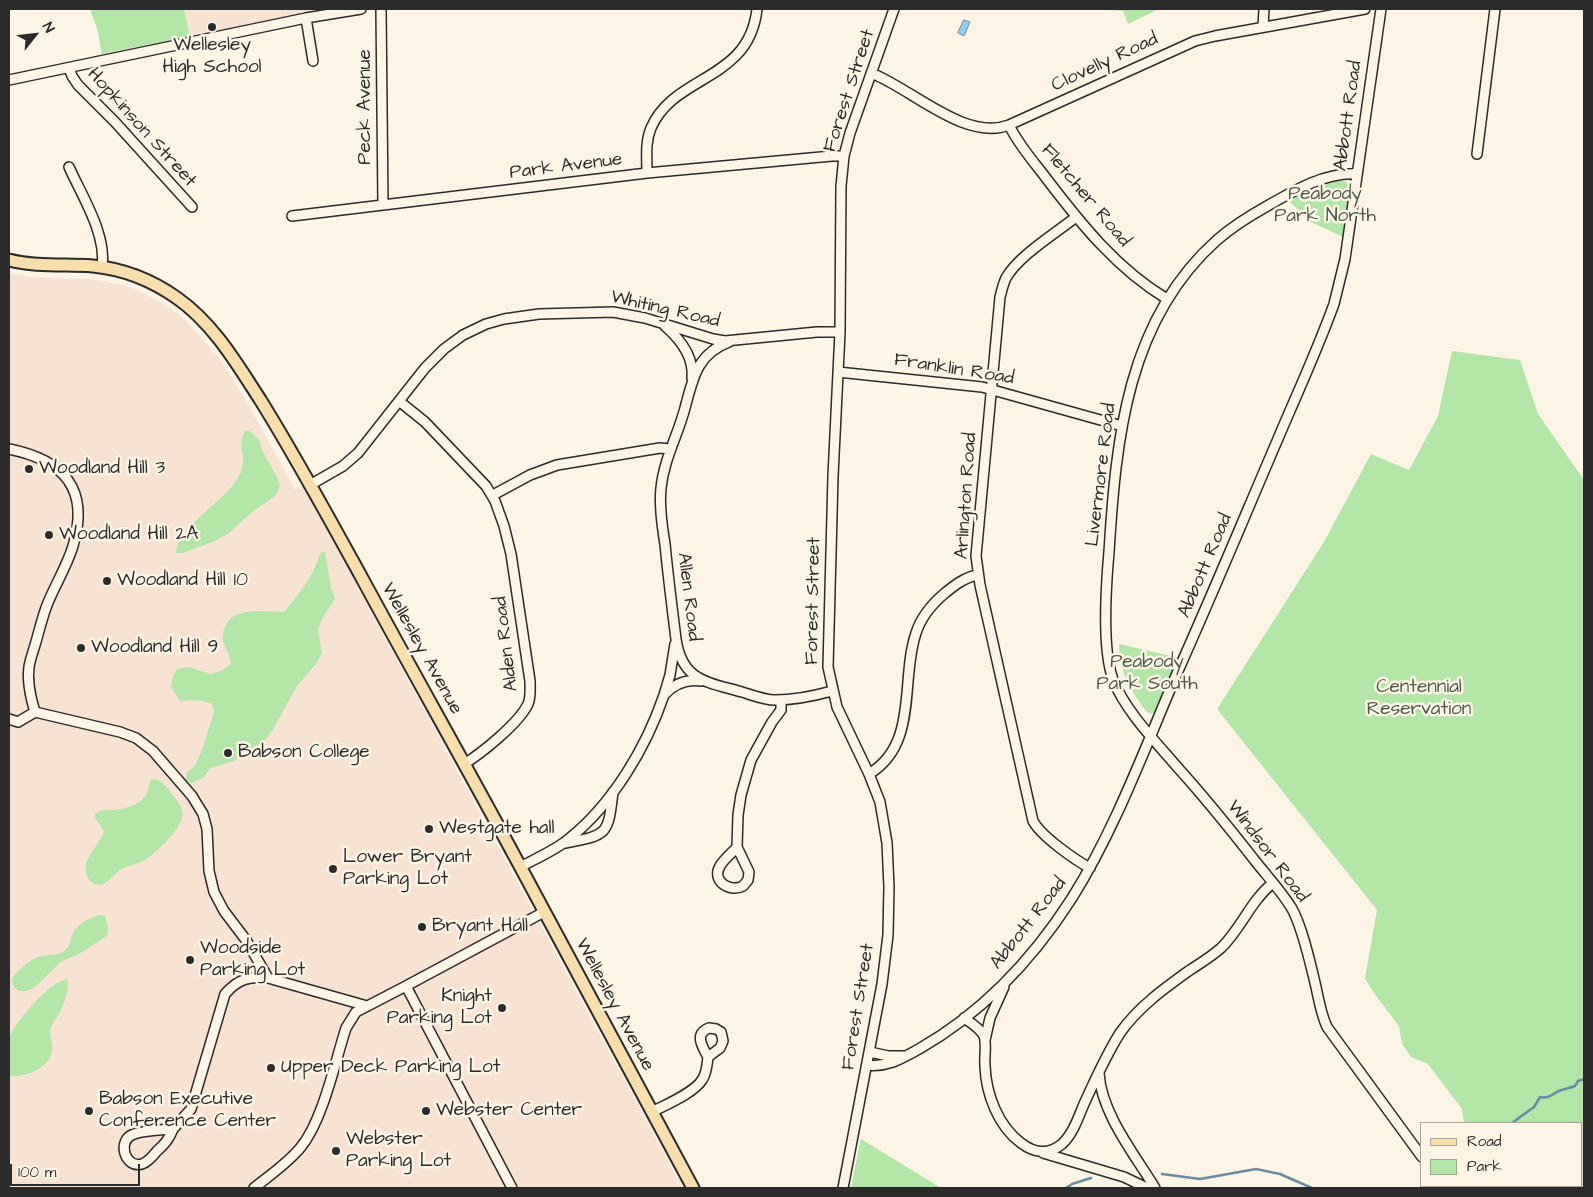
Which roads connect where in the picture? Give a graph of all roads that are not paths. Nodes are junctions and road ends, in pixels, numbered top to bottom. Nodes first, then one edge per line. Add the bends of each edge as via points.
1 (361, 9) edge
2 (382, 9) edge
3 (757, 9) edge
4 (894, 9) edge
5 (1264, 9) edge
6 (1365, 9) edge
7 (1380, 9) edge
8 (1495, 9) edge
9 (306, 18) junction
10 (1263, 27) junction
11 (313, 61) dead end
12 (70, 68) junction
13 (871, 74) junction
14 (9, 80) edge
15 (1009, 125) junction
16 (1477, 154) dead end
17 (844, 156) junction
18 (68, 167) dead end
19 (647, 173) junction
20 (1357, 174) junction
21 (383, 205) junction
22 (192, 208) dead end
23 (292, 216) dead end
24 (1076, 217) junction
25 (9, 260) edge
26 (102, 267) junction
27 (1167, 298) junction
28 (663, 324) junction
29 (840, 332) junction
30 (732, 341) junction
31 (838, 372) junction
32 (692, 379) junction
33 (992, 389) junction
34 (399, 401) junction
35 (1122, 426) junction
36 (9, 449) edge
37 (670, 449) junction
38 (310, 485) junction
39 (492, 495) junction
40 (978, 575) junction
41 (676, 639) junction
42 (702, 681) junction
43 (832, 692) junction
44 (664, 695) junction
45 (782, 700) junction
46 (35, 712) junction
47 (9, 719) edge
48 (1150, 736) junction
49 (464, 764) junction
50 (869, 774) junction
51 (613, 792) junction
52 (564, 843) junction
53 (737, 847) junction
54 (520, 867) junction
55 (1090, 868) junction
56 (1273, 882) junction
57 (544, 912) junction
58 (1011, 976) junction
59 (268, 978) junction
60 (406, 986) junction
61 (368, 1006) junction
62 (964, 1018) junction
63 (985, 1041) junction
64 (870, 1052) junction
65 (708, 1056) dead end
66 (905, 1056) junction
67 (867, 1065) junction
68 (1099, 1072) junction
69 (652, 1112) junction
70 (172, 1129) junction
71 (1038, 1152) junction
72 (1420, 1154) edge
73 (254, 1188) edge
74 (512, 1188) edge
75 (693, 1188) edge
76 (843, 1188) edge
77 (1148, 1188) edge
78 (1155, 1188) edge

1 - 9 street
2 - 21 street, Peck Avenue
3 - 19 street via 753,28 738,55 682,93 653,122 647,141
4 - 13 street, Forest Street
5 - 10 street
6 - 10 street, Clovelly Road
7 - 20 street, Abbott Road
8 - 16 street
9 - 11 street
9 - 12 street
10 - 15 street, Clovelly Road via 1188,44
12 - 14 street
12 - 22 street, Hopkinson Street via 78,85
13 - 15 street, Clovelly Road via 967,124 989,128
13 - 17 street, Forest Street
15 - 24 street, Fletcher Road
17 - 19 street, Park Avenue
17 - 29 street, Forest Street
18 - 26 street via 98,231 103,250
19 - 21 street, Park Avenue
20 - 27 street, Livermore Road via 1340,174 1318,180 1240,223 1196,261
20 - 48 street, Abbott Road via 1345,259 1330,315
21 - 23 street, Park Avenue
24 - 27 street, Fletcher Road via 1122,265
24 - 33 street, Arlington Road via 1026,256 1006,278 1000,296
25 - 26 main road, Wellesley Avenue via 33,265
26 - 38 main road, Wellesley Avenue via 129,273 155,285 202,319 234,358
27 - 35 street, Livermore Road via 1140,356
28 - 30 street, Whiting Road via 713,339
28 - 32 street, Allen Road via 679,339 686,352
28 - 34 street, Whiting Road via 629,314 604,312 539,314 494,321 450,344 425,368
29 - 30 street, Whiting Road
29 - 31 street, Forest Street
30 - 32 street, Allen Road via 711,353
31 - 33 street, Franklin Road
31 - 43 street, Forest Street via 827,651
32 - 37 street, Allen Road
33 - 35 street, Franklin Road
33 - 40 street, Arlington Road via 977,547
34 - 38 street, Whiting Road via 354,458
34 - 39 street, Alden Road via 425,422
35 - 48 street, Livermore Road via 1112,496 1107,579 1108,652 1118,691
36 - 46 street via 51,462 73,488 78,506 73,547 47,606 28,668
37 - 39 street via 557,465
37 - 41 street, Allen Road via 662,479 660,506
38 - 49 main road, Wellesley Avenue
39 - 49 street, Alden Road via 502,517 511,554 530,698 514,723
40 - 50 street via 950,589 933,604 922,620 914,641 899,736 888,758
40 - 55 street, Arlington Road via 1033,821 1042,832
41 - 42 street, Allen Road via 685,665
41 - 44 street
42 - 44 street via 682,682
42 - 45 street, Allen Road
43 - 45 street, Allen Road
43 - 50 street, Forest Street via 845,727
44 - 51 street via 644,740
45 - 53 street via 780,710 754,753 745,776 739,805
46 - 47 street via 18,722
46 - 59 street via 120,732 136,738 153,751 192,796 203,814 214,892
48 - 55 street, Abbott Road
48 - 56 street, Windsor Road via 1216,810
49 - 54 main road, Wellesley Avenue
50 - 64 street, Forest Street via 884,822 889,887 885,960
51 - 52 street
51 - 52 street via 610,822 605,830 593,837
52 - 54 street
53 - 53 street via 748,866 749,875 743,886 733,889 722,883 718,871
54 - 57 main road, Wellesley Avenue
55 - 58 street, Abbott Road via 1049,931
56 - 68 street via 1220,948 1168,985 1135,1015 1114,1043
56 - 72 street, Windsor Road via 1297,918 1327,1027
57 - 60 street
57 - 69 main road, Wellesley Avenue
58 - 62 street, Abbott Road
58 - 63 street via 998,998
59 - 61 street
59 - 70 street via 244,978 225,994 191,1109
60 - 61 street
60 - 74 street
61 - 73 street via 356,1012 346,1028 320,1112 302,1146
62 - 63 street via 979,1030
62 - 66 street, Abbott Road
63 - 71 street via 986,1074 995,1110 1013,1136
64 - 66 street
64 - 67 street, Forest Street
65 - 69 street via 705,1075 700,1083
66 - 67 street, Abbott Road via 884,1065
67 - 76 street, Forest Street
68 - 71 street via 1068,1137 1058,1147
68 - 78 street via 1103,1094 1113,1117
69 - 75 main road, Wellesley Avenue
70 - 70 street via 132,1134 123,1145 127,1158 133,1163 147,1161 170,1138
71 - 77 street via 1124,1177

